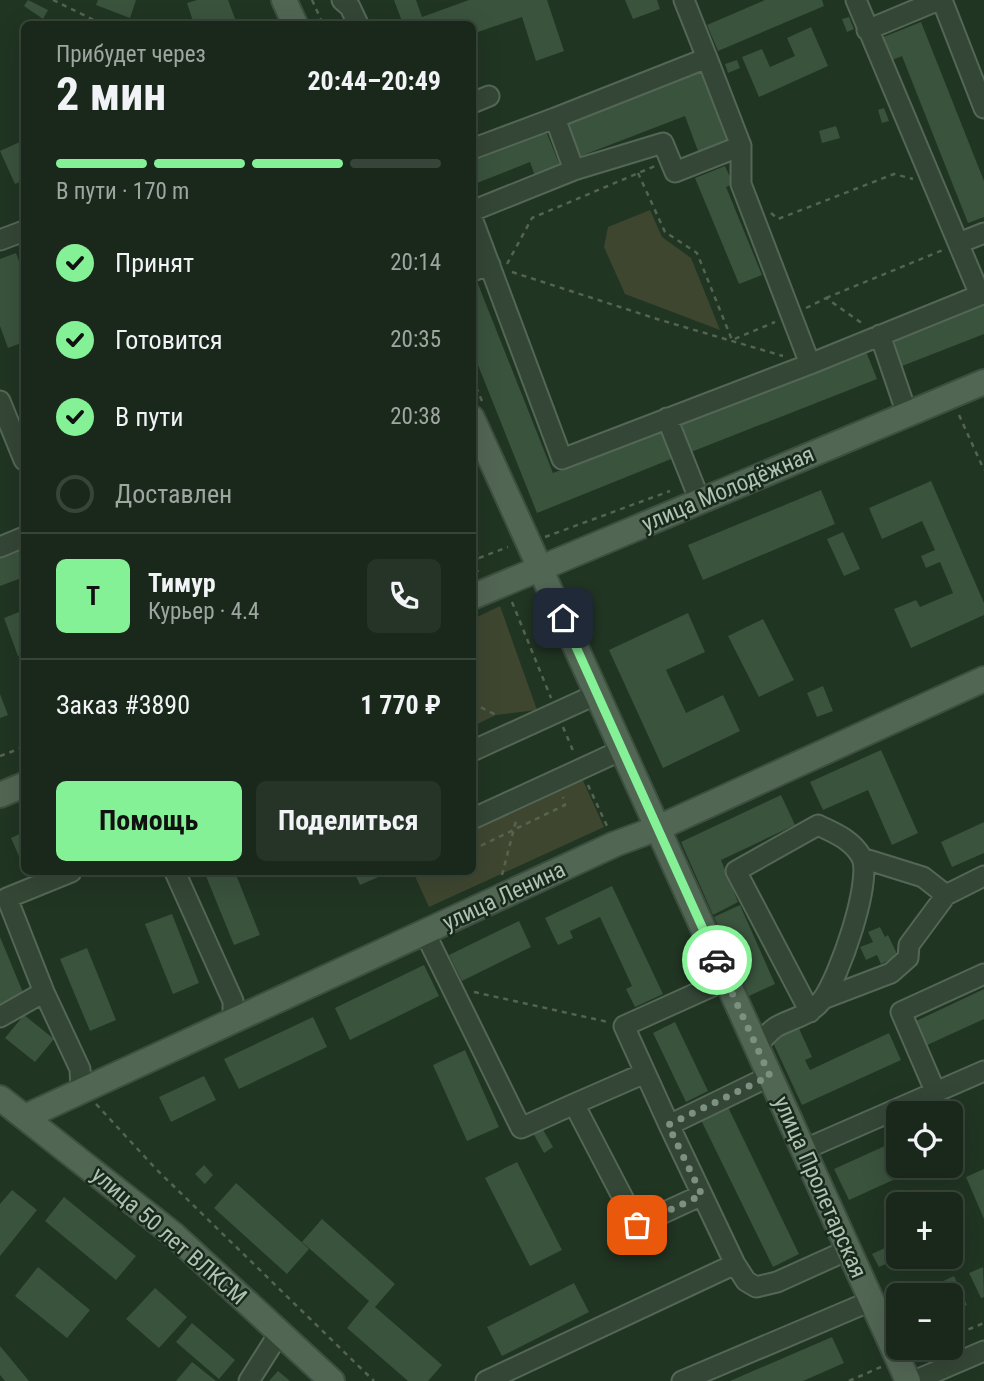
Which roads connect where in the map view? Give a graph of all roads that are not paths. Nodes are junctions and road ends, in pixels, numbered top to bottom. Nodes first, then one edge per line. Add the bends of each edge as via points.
1 (284, 0) edge
2 (342, 0) edge
3 (684, 0) edge
4 (856, 0) edge
5 (941, 0) edge
6 (294, 21) edge
7 (356, 21) edge
8 (867, 30) junction
9 (707, 58) junction
10 (984, 108) edge
11 (555, 118) junction
12 (741, 146) junction
13 (476, 148) edge
14 (574, 170) junction
15 (476, 209) edge
16 (21, 232) edge
17 (984, 233) edge
18 (0, 240) edge
19 (476, 240) edge
20 (959, 243) junction
21 (481, 268) edge
22 (880, 335) junction
23 (810, 364) junction
24 (984, 382) edge
25 (0, 401) edge
26 (907, 414) junction
27 (667, 418) junction
28 (476, 427) edge
29 (19, 431) edge
30 (700, 501) junction
31 (21, 538) edge
32 (0, 547) edge
33 (540, 568) junction
34 (476, 595) edge
35 (984, 679) edge
36 (597, 694) junction
37 (476, 749) edge
38 (622, 750) junction
39 (21, 786) edge
40 (0, 795) edge
41 (476, 816) edge
42 (658, 828) junction
43 (862, 858) junction
44 (64, 875) edge
45 (176, 875) edge
46 (984, 876) edge
47 (946, 895) junction
48 (4, 899) edge
49 (425, 933) junction
50 (984, 974) edge
51 (726, 980) junction
52 (44, 992) junction
53 (817, 1006) junction
54 (0, 1017) edge
55 (233, 1022) junction
56 (757, 1047) junction
57 (984, 1071) edge
58 (645, 1073) junction
59 (770, 1076) junction
60 (936, 1093) junction
61 (92, 1094) junction
62 (0, 1098) edge
63 (574, 1104) junction
64 (25, 1117) junction
65 (668, 1125) junction
66 (803, 1150) junction
67 (702, 1195) junction
68 (849, 1250) junction
69 (735, 1264) junction
70 (871, 1301) junction
71 (278, 1335) junction
72 (984, 1351) edge
73 (249, 1381) edge
74 (332, 1381) edge
75 (486, 1381) edge
76 (682, 1381) edge
77 (908, 1381) edge
78 (914, 1381) edge

1 - 6 main road
2 - 7 street
3 - 9 street
4 - 8 street
5 - 8 street
5 - 10 street
8 - 20 street
9 - 11 street
9 - 12 street
11 - 13 street
11 - 14 street
12 - 14 street via 675,172 663,143
12 - 23 street via 741,184
14 - 15 street
16 - 18 street
17 - 20 street
19 - 21 street
20 - 22 street via 980,295
21 - 27 street via 562,459
22 - 23 street
22 - 26 street
23 - 27 street
24 - 26 main road, улица Молодёжная
25 - 29 street
26 - 30 main road, улица Молодёжная
27 - 30 street
28 - 33 main road, улица Пролетарская
30 - 33 main road, улица Молодёжная
31 - 32 street
33 - 34 main road, улица Молодёжная
33 - 36 main road, улица Пролетарская
35 - 42 main road, улица Ленина
36 - 37 street
36 - 38 main road, улица Пролетарская
38 - 41 street
38 - 42 main road, улица Пролетарская
39 - 40 main road
42 - 49 main road, улица Ленина
42 - 51 main road, улица Пролетарская
43 - 47 street via 923,877
43 - 53 street via 864,880 856,916 839,967
43 - 53 street via 847,839 818,825 736,871
44 - 48 street
45 - 55 street via 233,1001
46 - 47 street
47 - 53 street via 909,945 908,958 891,973
48 - 52 street
49 - 55 main road, улица Ленина
49 - 63 street via 521,1128
50 - 60 street via 901,1012
51 - 56 main road, улица Пролетарская
51 - 58 street via 624,1026
52 - 54 street
52 - 61 street
53 - 56 street via 774,1028
55 - 61 main road, улица Ленина
56 - 59 main road, улица Пролетарская
57 - 60 street
58 - 63 street
58 - 65 street
59 - 65 street
59 - 66 main road, улица Пролетарская
60 - 66 street
61 - 64 main road, улица Ленина
62 - 64 main road, улица 50 лет ВЛКСМ
63 - 67 street via 637,1225
64 - 71 main road, улица 50 лет ВЛКСМ via 174,1235
65 - 67 street
66 - 68 main road, улица Пролетарская
67 - 69 street
68 - 69 street via 756,1287
68 - 70 main road, улица Пролетарская
69 - 75 street
70 - 76 street
70 - 77 main road, улица Пролетарская
71 - 73 street
71 - 74 main road, улица 50 лет ВЛКСМ
72 - 78 street

